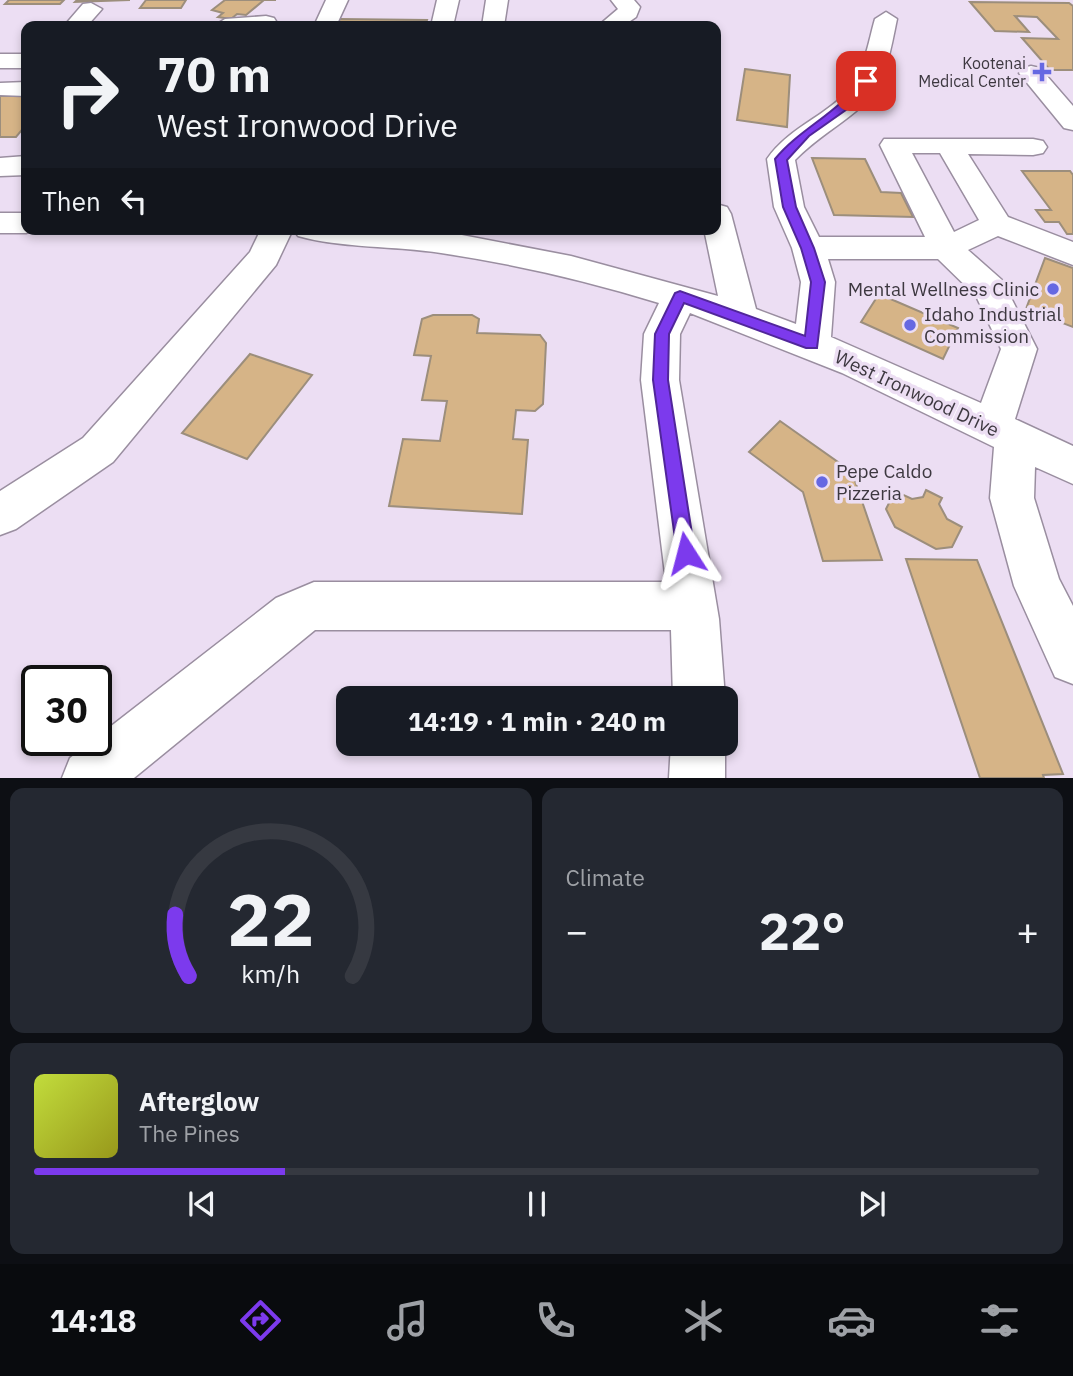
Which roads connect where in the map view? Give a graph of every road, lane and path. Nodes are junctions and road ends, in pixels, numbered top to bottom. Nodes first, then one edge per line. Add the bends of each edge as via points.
1 (337, 0) edge
2 (448, 0) edge
3 (497, 0) edge
4 (622, 0) edge
5 (91, 9) dead end
6 (886, 19) dead end
7 (80, 21) edge
8 (326, 21) edge
9 (443, 21) edge
10 (494, 21) edge
11 (616, 21) edge
12 (0, 61) edge
13 (21, 61) edge
14 (1031, 73) dead end
15 (1073, 122) edge
16 (949, 145) junction
17 (1032, 147) dead end
18 (0, 167) edge
19 (21, 167) edge
20 (0, 223) edge
21 (21, 223) edge
22 (997, 224) junction
23 (274, 235) edge
24 (721, 235) edge
25 (450, 236) edge
26 (808, 248) junction
27 (946, 248) junction
28 (1073, 254) edge
29 (680, 296) junction
30 (740, 317) junction
31 (812, 344) junction
32 (1003, 433) junction
33 (1073, 466) edge
34 (0, 515) edge
35 (693, 606) junction
36 (1073, 659) edge
37 (698, 686) edge
38 (698, 756) edge
39 (90, 778) edge
40 (697, 778) edge

1 - 8 street
2 - 9 street
3 - 10 street
4 - 11 street via 628,12
5 - 7 street
6 - 26 street via 875,64 856,98 805,134 781,159 789,207
12 - 13 street
14 - 15 street
16 - 17 street
16 - 22 street
16 - 27 street via 894,145
18 - 19 street
20 - 21 street
22 - 27 street
22 - 28 street
23 - 34 street via 264,257 97,450
24 - 30 street
25 - 29 street, West Ironwood Drive
26 - 27 street
26 - 31 street via 818,282
27 - 32 street via 990,289 1019,349
29 - 30 street, West Ironwood Drive
29 - 35 street via 662,334 660,380
30 - 31 street, West Ironwood Drive
31 - 32 street, West Ironwood Drive
32 - 33 street, West Ironwood Drive
32 - 36 street via 1012,498 1038,586
35 - 37 street
35 - 39 street via 314,606 293,615
38 - 40 street

